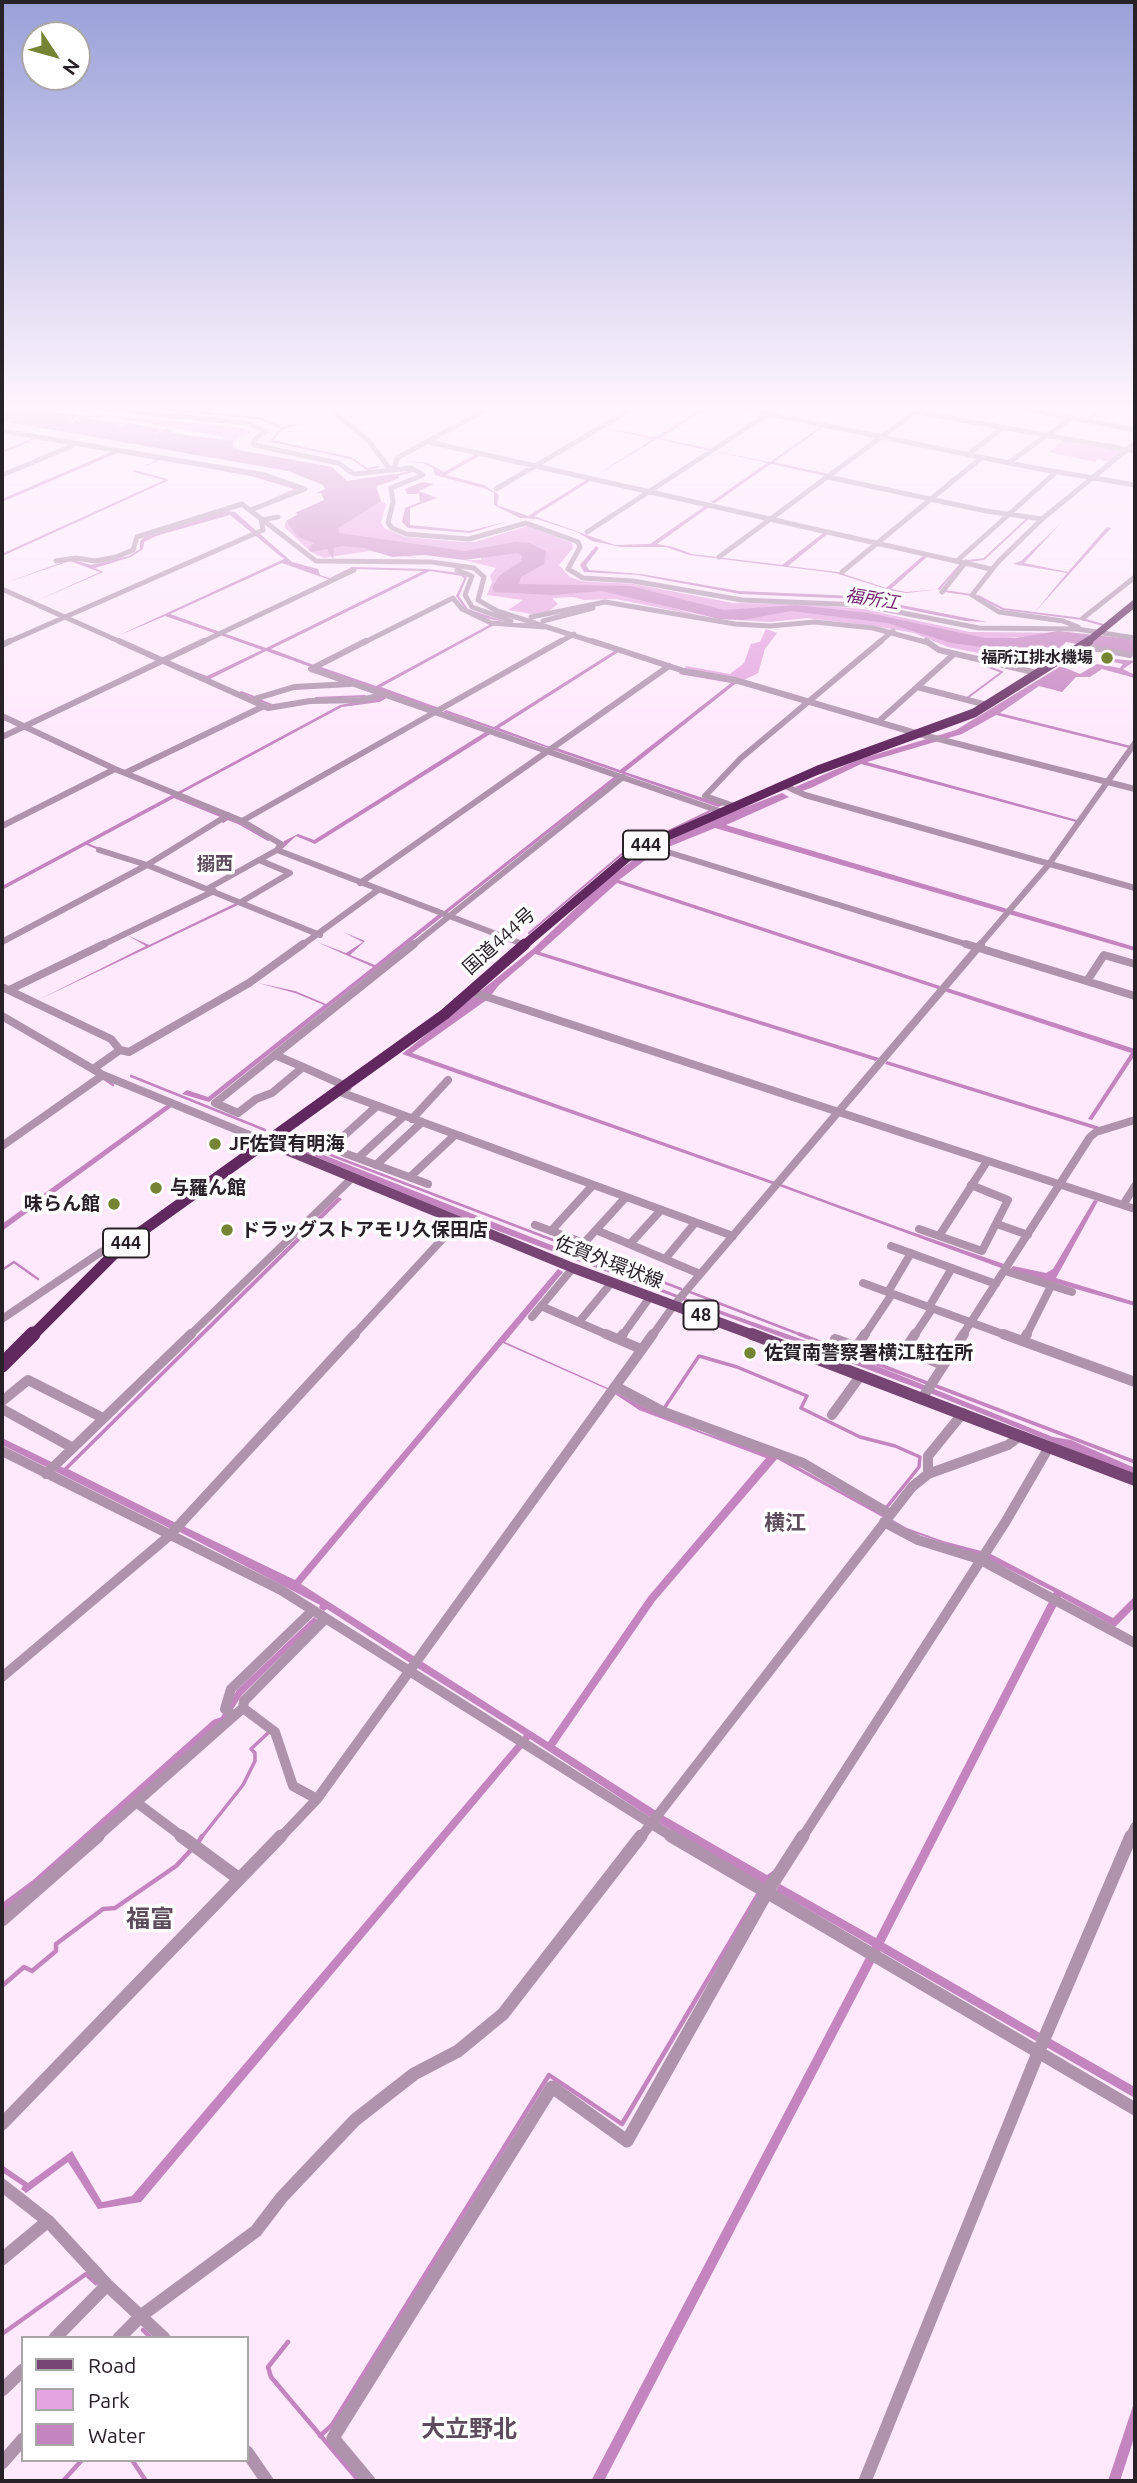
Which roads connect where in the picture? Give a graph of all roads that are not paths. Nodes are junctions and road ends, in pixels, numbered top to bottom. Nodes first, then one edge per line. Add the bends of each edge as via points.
1 (178, 523) edge
2 (262, 523) edge
3 (265, 523) edge
4 (388, 523) edge
5 (601, 523) edge
6 (764, 523) edge
7 (797, 523) edge
8 (901, 523) edge
9 (1000, 523) edge
10 (1038, 523) edge
11 (263, 530) junction
12 (587, 532) dead end
13 (281, 536) junction
14 (878, 542) junction
15 (719, 556) dead end
16 (958, 560) junction
17 (56, 561) dead end
18 (966, 562) junction
19 (991, 569) junction
20 (842, 572) dead end
21 (1135, 577) edge
22 (2, 589) edge
23 (942, 591) dead end
24 (1135, 603) edge
25 (999, 612) junction
26 (512, 615) junction
27 (63, 618) junction
28 (1083, 618) dead end
29 (536, 621) junction
30 (551, 626) junction
31 (702, 626) dead end
32 (997, 629) junction
33 (1083, 630) junction
34 (893, 631) junction
35 (1102, 633) junction
36 (574, 634) junction
37 (1135, 638) edge
38 (2, 645) edge
39 (1083, 646) junction
40 (1133, 653) edge
41 (954, 654) junction
42 (164, 660) junction
43 (669, 666) junction
44 (1037, 673) junction
45 (356, 684) junction
46 (917, 687) junction
47 (385, 694) junction
48 (251, 700) junction
49 (809, 702) junction
50 (987, 705) junction
51 (264, 706) junction
52 (439, 713) junction
53 (2, 716) edge
54 (878, 722) junction
55 (23, 727) junction
56 (919, 734) junction
57 (2, 737) edge
58 (1135, 743) edge
59 (547, 751) junction
60 (115, 769) junction
61 (125, 773) junction
62 (623, 777) junction
63 (1108, 782) junction
64 (783, 785) junction
65 (1135, 789) edge
66 (734, 806) junction
67 (722, 812) junction
68 (228, 816) junction
69 (242, 821) junction
70 (2, 826) edge
71 (647, 847) junction
72 (101, 849) dead end
73 (276, 850) junction
74 (259, 860) junction
75 (1049, 864) junction
76 (147, 865) junction
77 (360, 883) junction
78 (1135, 888) edge
79 (211, 890) junction
80 (378, 890) junction
81 (241, 902) junction
82 (448, 916) junction
83 (320, 935) junction
84 (2, 942) edge
85 (525, 945) junction
86 (979, 948) junction
87 (1135, 964) edge
88 (1087, 981) junction
89 (5, 988) edge
90 (479, 994) junction
91 (1135, 996) edge
92 (2, 1016) edge
93 (120, 1050) junction
94 (275, 1055) junction
95 (303, 1067) junction
96 (93, 1069) junction
97 (103, 1075) junction
98 (448, 1080) dead end
99 (344, 1089) junction
100 (377, 1106) junction
101 (837, 1113) junction
102 (408, 1117) junction
103 (1135, 1120) edge
104 (422, 1122) junction
105 (455, 1135) junction
106 (337, 1142) dead end
107 (269, 1143) junction
108 (2, 1146) edge
109 (344, 1153) dead end
110 (358, 1158) junction
111 (986, 1163) junction
112 (376, 1165) junction
113 (410, 1177) junction
114 (351, 1178) junction
115 (428, 1184) dead end
116 (593, 1185) junction
117 (971, 1185) junction
118 (1058, 1186) junction
119 (1135, 1186) edge
120 (626, 1197) junction
121 (1123, 1205) junction
122 (1135, 1209) edge
123 (661, 1210) junction
124 (459, 1221) junction
125 (695, 1223) junction
126 (997, 1224) junction
127 (535, 1225) dead end
128 (919, 1229) dead end
129 (596, 1230) junction
130 (551, 1231) junction
131 (1028, 1235) junction
132 (733, 1236) junction
133 (939, 1236) junction
134 (124, 1244) junction
135 (630, 1244) junction
136 (891, 1246) dead end
137 (911, 1253) junction
138 (665, 1259) junction
139 (573, 1268) junction
140 (952, 1268) junction
141 (1005, 1271) junction
142 (699, 1274) junction
143 (612, 1282) junction
144 (863, 1283) dead end
145 (996, 1284) junction
146 (1051, 1286) junction
147 (1073, 1292) dead end
148 (890, 1293) junction
149 (650, 1297) junction
150 (677, 1302) junction
151 (541, 1306) junction
152 (931, 1308) junction
153 (532, 1317) dead end
154 (2, 1319) edge
155 (579, 1322) junction
156 (971, 1322) junction
157 (618, 1339) junction
158 (835, 1339) dead end
159 (1023, 1341) junction
160 (856, 1347) junction
161 (641, 1349) junction
162 (871, 1352) dead end
163 (2, 1366) edge
164 (943, 1366) junction
165 (862, 1375) junction
166 (1135, 1382) edge
167 (613, 1389) junction
168 (926, 1392) junction
169 (2, 1401) edge
170 (2, 1409) edge
171 (963, 1413) junction
172 (832, 1415) dead end
173 (103, 1418) junction
174 (1020, 1436) junction
175 (1049, 1447) junction
176 (73, 1448) junction
177 (2, 1451) edge
178 (51, 1469) junction
179 (928, 1474) junction
180 (1135, 1480) edge
181 (885, 1514) junction
182 (170, 1534) junction
183 (982, 1555) junction
184 (313, 1611) junction
185 (325, 1619) junction
186 (1135, 1643) edge
187 (414, 1665) junction
188 (2, 1677) edge
189 (234, 1711) junction
190 (317, 1799) junction
191 (136, 1802) junction
192 (649, 1823) junction
193 (1135, 1827) edge
194 (239, 1878) junction
195 (771, 1887) junction
196 (2, 1920) edge
197 (1039, 2051) junction
198 (1135, 2109) edge
199 (2, 2124) edge
200 (2, 2185) edge
201 (48, 2221) junction
202 (2, 2259) edge
203 (102, 2290) junction
204 (142, 2315) junction
205 (124, 2332) edge
206 (57, 2336) edge
207 (161, 2336) edge
208 (21, 2372) edge
209 (2, 2390) edge
210 (21, 2440) edge
211 (248, 2453) edge
212 (2, 2463) edge
213 (267, 2481) edge
214 (369, 2481) edge
215 (865, 2481) edge

1 - 17 street via 138,537 133,550 116,557
2 - 11 street
3 - 13 street
4 - 32 street via 400,532 475,538 526,523 578,542 580,547 568,569 579,577 633,581 742,600 851,604
5 - 12 street
6 - 15 street
7 - 14 street
8 - 14 street
9 - 16 street
10 - 19 street
11 - 13 street
11 - 27 street
13 - 26 street via 316,561 431,562 474,568 484,577 478,600
14 - 16 street
14 - 20 street
16 - 18 street
18 - 19 street
18 - 23 street
19 - 25 street via 972,595
21 - 28 street
22 - 27 street
24 - 35 highway, 444
25 - 32 street
25 - 33 street via 1063,621
26 - 29 street
26 - 34 street via 535,617 605,602 735,624 815,622
27 - 38 street
27 - 42 street
29 - 30 street
29 - 31 street via 615,607
29 - 42 street via 505,620 472,607 465,595 473,581 467,572 356,568
30 - 36 street
30 - 45 street via 497,625 462,610 450,599 311,668
32 - 33 street
33 - 35 street
34 - 41 street
34 - 49 street
35 - 37 street
35 - 39 highway, 444
36 - 43 street
36 - 52 street
39 - 40 street
39 - 44 highway, 国道444号 / 444
41 - 44 street
41 - 46 street
42 - 48 street
42 - 55 street
43 - 49 street
43 - 59 street
44 - 50 highway, 国道444号 / 444
45 - 47 street
45 - 48 street via 294,687
46 - 50 street
46 - 54 street
47 - 51 street via 274,709
47 - 52 street
48 - 51 street
49 - 54 street
49 - 66 street via 741,758 705,796
50 - 56 highway, 国道444号 / 444
51 - 61 street
52 - 59 street
52 - 69 street
53 - 55 street
54 - 56 street
55 - 57 street
55 - 60 street
56 - 63 street
56 - 64 highway, 国道444号 / 444
58 - 63 street
59 - 62 street
59 - 77 street
60 - 61 street
60 - 70 street
61 - 68 street
62 - 67 street
62 - 82 street
63 - 65 street
63 - 75 street
64 - 66 highway, 国道444号 / 444
64 - 75 street
66 - 67 highway, 国道444号 / 444
67 - 71 highway, 国道444号 / 444
68 - 69 street
68 - 76 street
69 - 73 street via 281,844
71 - 85 highway, 国道444号 / 444 via 617,864
71 - 86 street
72 - 76 street
73 - 74 street
73 - 77 street
74 - 79 street
74 - 81 street via 290,873
75 - 78 street
75 - 86 street
76 - 79 street
76 - 84 street
77 - 80 street
79 - 81 street
79 - 89 street
80 - 82 street
80 - 83 street
81 - 83 street
82 - 85 street
82 - 94 street
83 - 93 street via 225,997 129,1052
85 - 90 highway, 国道444号 / 444
86 - 88 street
86 - 101 street
87 - 88 street via 1104,955
88 - 91 street
89 - 93 street via 111,1039
90 - 99 highway, 国道444号 / 444
90 - 101 street
92 - 96 street
93 - 96 street
94 - 95 street
94 - 95 street via 215,1103 238,1113
95 - 99 street
96 - 97 street
97 - 107 street
97 - 108 street
98 - 102 street
99 - 100 street
99 - 107 highway, 国道444号 / 444
100 - 102 street
100 - 106 street
101 - 111 street
101 - 132 street
102 - 104 street
102 - 110 street
103 - 118 street via 1096,1132
104 - 105 street
104 - 112 street
105 - 113 street
105 - 116 street
107 - 114 main road, 佐賀外環状線 / 48
107 - 134 highway, 国道444号 / 444
109 - 110 street
110 - 112 street
111 - 117 street
111 - 118 street
112 - 113 street
113 - 115 street
114 - 124 main road, 佐賀外環状線 / 48
114 - 173 street
116 - 120 street
116 - 130 street
117 - 126 street via 1008,1200
117 - 133 street
118 - 121 street
118 - 131 street
119 - 121 street
120 - 123 street
120 - 129 street
121 - 122 street
123 - 125 street
123 - 135 street
124 - 139 main road, 佐賀外環状線 / 48
124 - 182 street
125 - 132 street
125 - 138 street
126 - 131 street
126 - 133 street via 982,1251
127 - 130 street
128 - 133 street
129 - 130 street via 584,1243
129 - 135 street
131 - 141 street
132 - 142 street
134 - 154 street via 101,1252
134 - 163 highway, 国道444号 / 444
135 - 138 street
136 - 137 street
137 - 140 street
137 - 148 street
138 - 142 street
139 - 143 main road, 佐賀外環状線 / 48
139 - 151 street
140 - 145 street
140 - 152 street
141 - 145 street
141 - 146 street
142 - 150 street
143 - 149 main road, 佐賀外環状線 / 48
143 - 155 street
144 - 148 street
145 - 156 street
146 - 147 street
146 - 159 street
148 - 152 street
148 - 160 street
149 - 150 main road, 佐賀外環状線 / 48
149 - 157 street
150 - 161 street
150 - 165 main road, 佐賀外環状線 / 48
151 - 153 street
151 - 155 street
152 - 156 street
152 - 164 street via 905,1349
155 - 157 street
156 - 159 street
156 - 164 street
157 - 161 street
158 - 160 street
159 - 166 street
160 - 162 street
161 - 167 street
164 - 168 street
165 - 168 main road, 佐賀外環状線 / 48
165 - 172 street
167 - 181 street via 782,1454
167 - 187 street
168 - 171 main road, 佐賀外環状線 / 48
169 - 173 street via 28,1380
170 - 176 street
171 - 174 main road, 佐賀外環状線 / 48
171 - 179 street via 928,1456
173 - 176 street
174 - 175 main road, 佐賀外環状線 / 48
174 - 179 street via 1008,1445
175 - 180 main road, 佐賀外環状線 / 48
175 - 183 street
176 - 178 street
177 - 178 street
178 - 182 street
179 - 181 street
181 - 183 street via 918,1540
181 - 192 street
182 - 184 street
182 - 188 street
183 - 186 street
183 - 195 street
184 - 185 street
184 - 189 street via 231,1689
185 - 187 street
185 - 189 street
187 - 190 street
187 - 192 street via 523,1743
189 - 190 street via 263,1720 275,1732 293,1786
189 - 191 street
190 - 194 street
191 - 194 street
191 - 196 street
192 - 195 street
192 - 204 street via 503,2014 458,2051 414,2074 355,2120 256,2231
193 - 197 street
194 - 199 street
195 - 197 street via 873,1956
195 - 214 street via 627,2141 552,2087 333,2438
197 - 198 street
197 - 215 street
200 - 201 street
201 - 202 street
201 - 203 street
203 - 204 street
203 - 206 street
204 - 205 street
204 - 207 street
208 - 209 street
210 - 212 street
211 - 213 street

